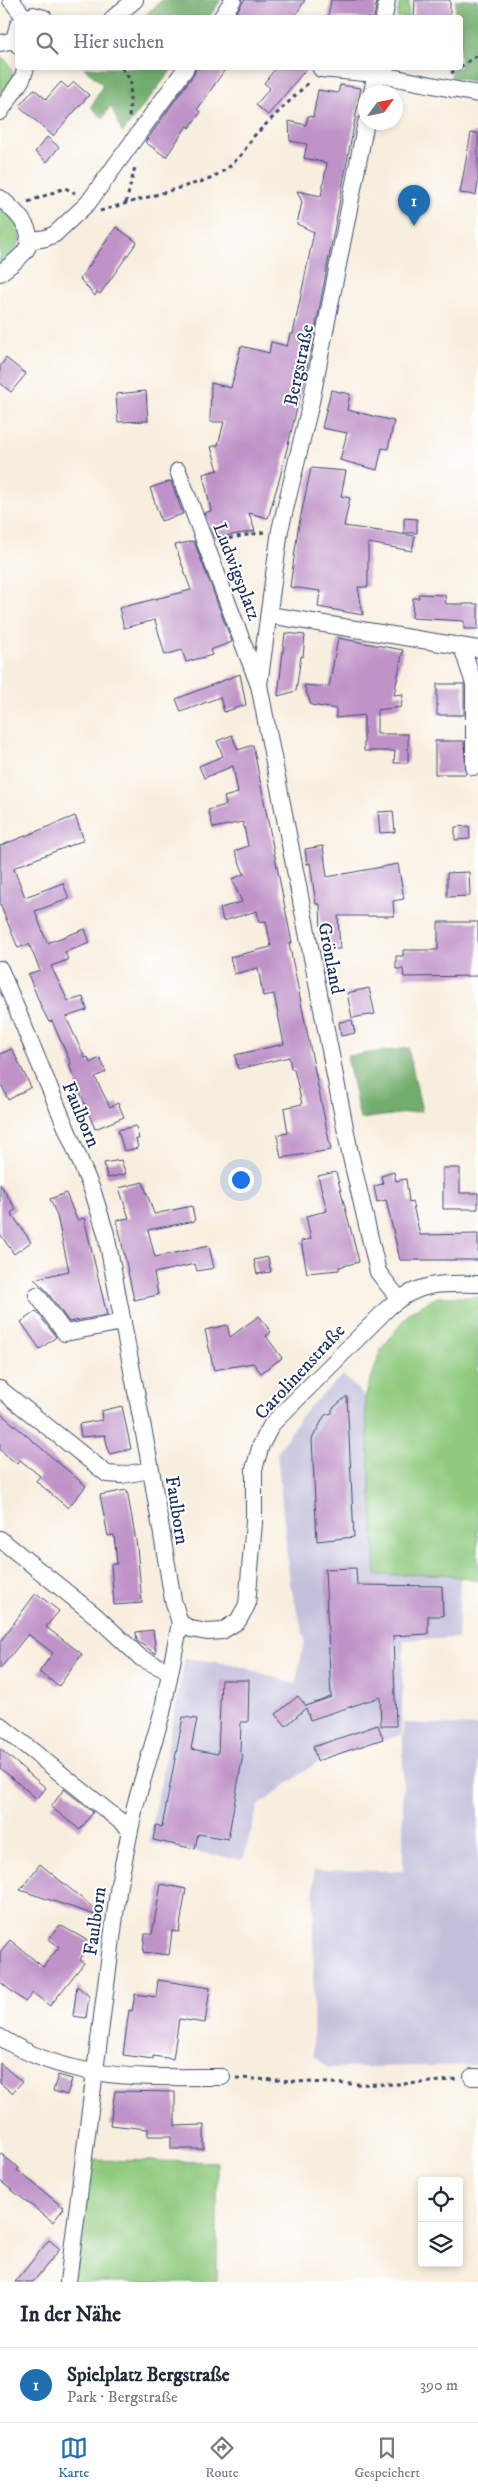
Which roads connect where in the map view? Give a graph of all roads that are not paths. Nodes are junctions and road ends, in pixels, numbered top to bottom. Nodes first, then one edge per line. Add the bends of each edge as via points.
1 (11, 0) edge
2 (135, 0) edge
3 (233, 0) edge
4 (387, 0) edge
5 (23, 15) edge
6 (117, 15) edge
7 (223, 15) edge
8 (384, 15) edge
9 (25, 70) edge
10 (185, 70) edge
11 (348, 70) edge
12 (376, 71) edge
13 (373, 85) edge
14 (478, 94) edge
15 (0, 112) edge
16 (364, 130) edge
17 (0, 198) edge
18 (28, 241) junction
19 (0, 273) edge
20 (178, 470) dead end
21 (269, 615) junction
22 (470, 648) edge
23 (259, 685) junction
24 (474, 767) dead end
25 (0, 969) edge
26 (478, 1284) edge
27 (37, 1295) dead end
28 (399, 1299) junction
29 (123, 1322) junction
30 (0, 1388) edge
31 (151, 1470) junction
32 (0, 1539) edge
33 (180, 1623) junction
34 (170, 1672) junction
35 (0, 1725) edge
36 (130, 1829) junction
37 (0, 2037) edge
38 (94, 2072) junction
39 (222, 2077) road end
40 (68, 2282) edge

1 - 5 street
2 - 6 street
3 - 7 street
4 - 8 street
9 - 15 street
10 - 18 street via 88,203 55,234
11 - 12 street
12 - 13 street
12 - 14 street
16 - 21 street, Bergstraße via 311,402 280,530
17 - 18 street via 27,228
18 - 19 street via 20,256
20 - 23 street, Ludwigsplatz
21 - 22 street
21 - 23 street, Grönland
22 - 24 street via 474,684
23 - 28 street, Grönland via 350,1153 378,1272
25 - 29 street, Faulborn via 93,1192 106,1234
26 - 28 street, Carolinenstraße via 430,1286 412,1290
27 - 29 street via 65,1333
28 - 33 street, Carolinenstraße via 272,1424 261,1445 254,1469 254,1522 247,1605 238,1621 222,1630 207,1632
29 - 31 street, Faulborn
30 - 31 street via 107,1474
31 - 33 street, Faulborn via 173,1600
32 - 34 street via 96,1616 141,1658
33 - 34 street, Faulborn
34 - 36 street, Faulborn
35 - 36 street
36 - 38 street, Faulborn via 118,1884
37 - 38 street via 47,2060
38 - 39 street via 122,2077
38 - 40 street, Faulborn

